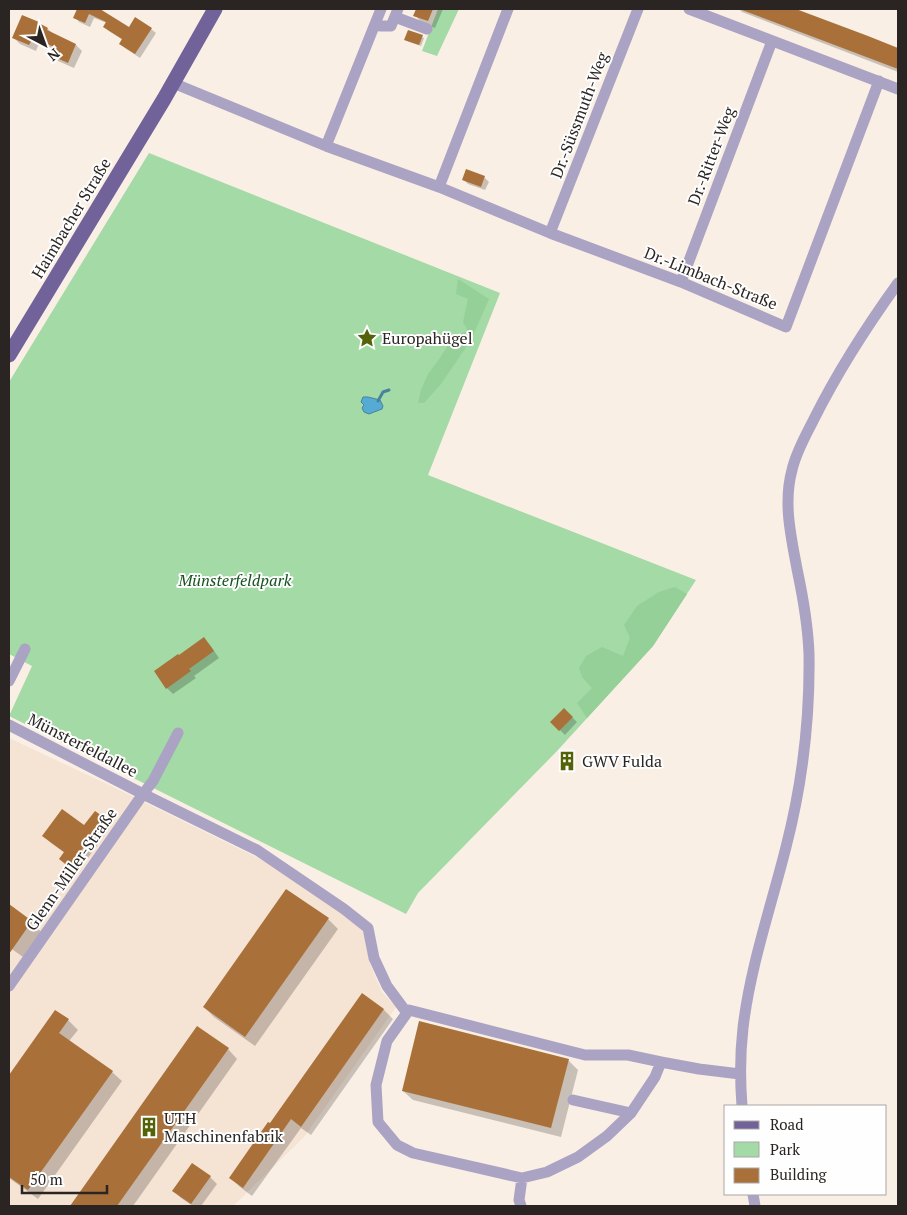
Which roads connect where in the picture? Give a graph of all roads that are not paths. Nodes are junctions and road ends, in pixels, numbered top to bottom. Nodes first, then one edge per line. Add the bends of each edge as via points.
1 (215, 9) edge
2 (381, 9) edge
3 (508, 9) edge
4 (638, 9) edge
5 (689, 9) edge
6 (397, 13) edge
7 (375, 24) junction
8 (427, 29) dead end
9 (772, 41) junction
10 (879, 81) junction
11 (173, 83) junction
12 (898, 89) edge
13 (326, 146) junction
14 (439, 187) junction
15 (550, 233) junction
16 (681, 282) junction
17 (898, 283) edge
18 (9, 355) edge
19 (25, 649) dead end
20 (9, 681) edge
21 (9, 725) edge
22 (178, 732) dead end
23 (143, 794) junction
24 (9, 986) edge
25 (407, 1013) junction
26 (661, 1062) junction
27 (740, 1074) junction
28 (573, 1100) dead end
29 (742, 1105) edge
30 (631, 1113) junction
31 (522, 1178) junction
32 (521, 1206) edge

1 - 11 main road, Haimbacher Straße
2 - 7 street
3 - 14 street
4 - 15 street, Dr.-Süssmuth-Weg
5 - 9 street
6 - 7 street via 391,26
6 - 8 street
7 - 13 street
9 - 10 street
9 - 16 street, Dr.-Ritter-Weg
10 - 12 street
10 - 16 street, Dr.-Limbach-Straße via 786,327
11 - 13 street, Dr.-Limbach-Straße
11 - 18 main road, Haimbacher Straße
13 - 14 street, Dr.-Limbach-Straße
14 - 15 street, Dr.-Limbach-Straße
15 - 16 street, Dr.-Limbach-Straße
17 - 27 street via 820,406 798,451 788,485 790,529 809,653 807,718 794,813 746,1004
19 - 20 street
21 - 23 street, Münsterfeldallee
22 - 23 street, Glenn-Miller-Straße
23 - 24 street, Glenn-Miller-Straße
23 - 25 street, Münsterfeldallee via 257,850 368,928 374,958 387,986
25 - 26 street via 409,1010 584,1055 628,1056
25 - 31 street via 387,1041 376,1085 378,1122 397,1145 414,1153
26 - 27 street
26 - 30 street
27 - 29 street
28 - 30 street
30 - 31 street via 578,1157 547,1172
31 - 32 street

